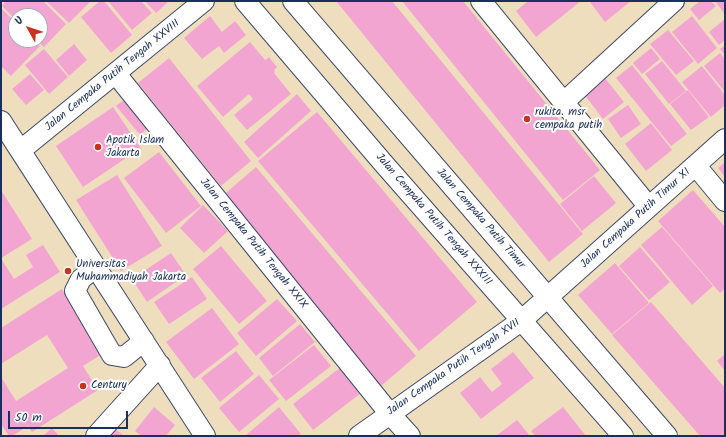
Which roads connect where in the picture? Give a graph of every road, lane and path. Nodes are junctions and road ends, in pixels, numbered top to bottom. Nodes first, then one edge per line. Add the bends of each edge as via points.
1 (204, 1) edge
2 (245, 1) edge
3 (293, 1) edge
4 (481, 1) edge
5 (663, 5) edge
6 (116, 74) junction
7 (564, 102) junction
8 (3, 128) edge
9 (725, 139) edge
10 (21, 150) junction
11 (696, 166) junction
12 (725, 201) edge
13 (649, 207) junction
14 (96, 267) junction
15 (544, 301) junction
16 (523, 319) junction
17 (144, 341) junction
18 (160, 365) junction
19 (390, 414) junction
20 (619, 435) edge
21 (96, 436) edge
22 (206, 436) edge
23 (359, 436) edge
24 (410, 436) edge
25 (667, 436) edge

1 - 6 street, Jalan Cempaka Putih Tengah XXVIII
2 - 16 street, Jalan Cempaka Putih Tengah XXXIII
3 - 15 street, Jalan Cempaka Putih Timur
4 - 7 street
5 - 7 street
6 - 10 street, Jalan Cempaka Putih Tengah XXVIII
6 - 19 street, Jalan Cempaka Putih Tengah XXIX
7 - 13 street
8 - 10 street
9 - 11 street, Jalan Cempaka Putih Timur XI
10 - 14 street
11 - 12 street
11 - 13 street, Jalan Cempaka Putih Timur XI
13 - 15 street, Jalan Cempaka Putih Timur XI
14 - 17 street
14 - 17 street via 81,279 75,291 112,355 124,357
15 - 16 street, Jalan Cempaka Putih Tengah XVII
15 - 25 street, Jalan Cempaka Putih Timur
16 - 19 street, Jalan Cempaka Putih Tengah XVII
16 - 20 street, Jalan Cempaka Putih Tengah XXXIII
17 - 18 street
18 - 21 street
18 - 22 street
19 - 23 street, Jalan Cempaka Putih Tengah XVII
19 - 24 street, Jalan Cempaka Putih Tengah XXIX

